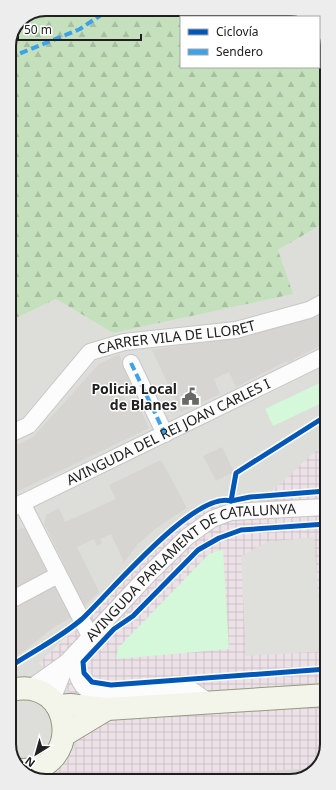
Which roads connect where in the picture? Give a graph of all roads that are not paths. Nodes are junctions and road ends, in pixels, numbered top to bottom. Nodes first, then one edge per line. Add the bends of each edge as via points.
1 (320, 304) edge
2 (320, 358) edge
3 (132, 363) dead end
4 (16, 431) edge
5 (164, 434) junction
6 (16, 506) edge
7 (320, 507) edge
8 (58, 575) junction
9 (16, 597) edge
10 (86, 640) junction
11 (67, 662) junction
12 (20, 690) edge
13 (320, 695) edge
14 (209, 702) junction
15 (54, 703) junction
16 (107, 709) junction
17 (64, 735) junction
18 (30, 769) edge

1 - 4 street, CARRER VILA DE LLORET via 309,310 236,330 124,342 90,352 28,425
2 - 5 street, AVINGUDA DEL REI JOAN CARLES I
3 - 5 street
5 - 6 street, AVINGUDA DEL REI JOAN CARLES I
6 - 8 street
7 - 10 street, AVINGUDA PARLAMENT DE CATALUNYA via 231,512 212,519 181,543
8 - 9 street
8 - 10 street
10 - 11 street, AVINGUDA PARLAMENT DE CATALUNYA
10 - 14 street via 74,663 78,677 87,689 105,694 189,688
11 - 12 street
11 - 15 street
12 - 15 main road via 43,693
13 - 14 main road
14 - 16 main road
15 - 16 main road
15 - 17 main road via 63,717
16 - 17 main road
17 - 18 main road via 60,749 50,760 38,768

